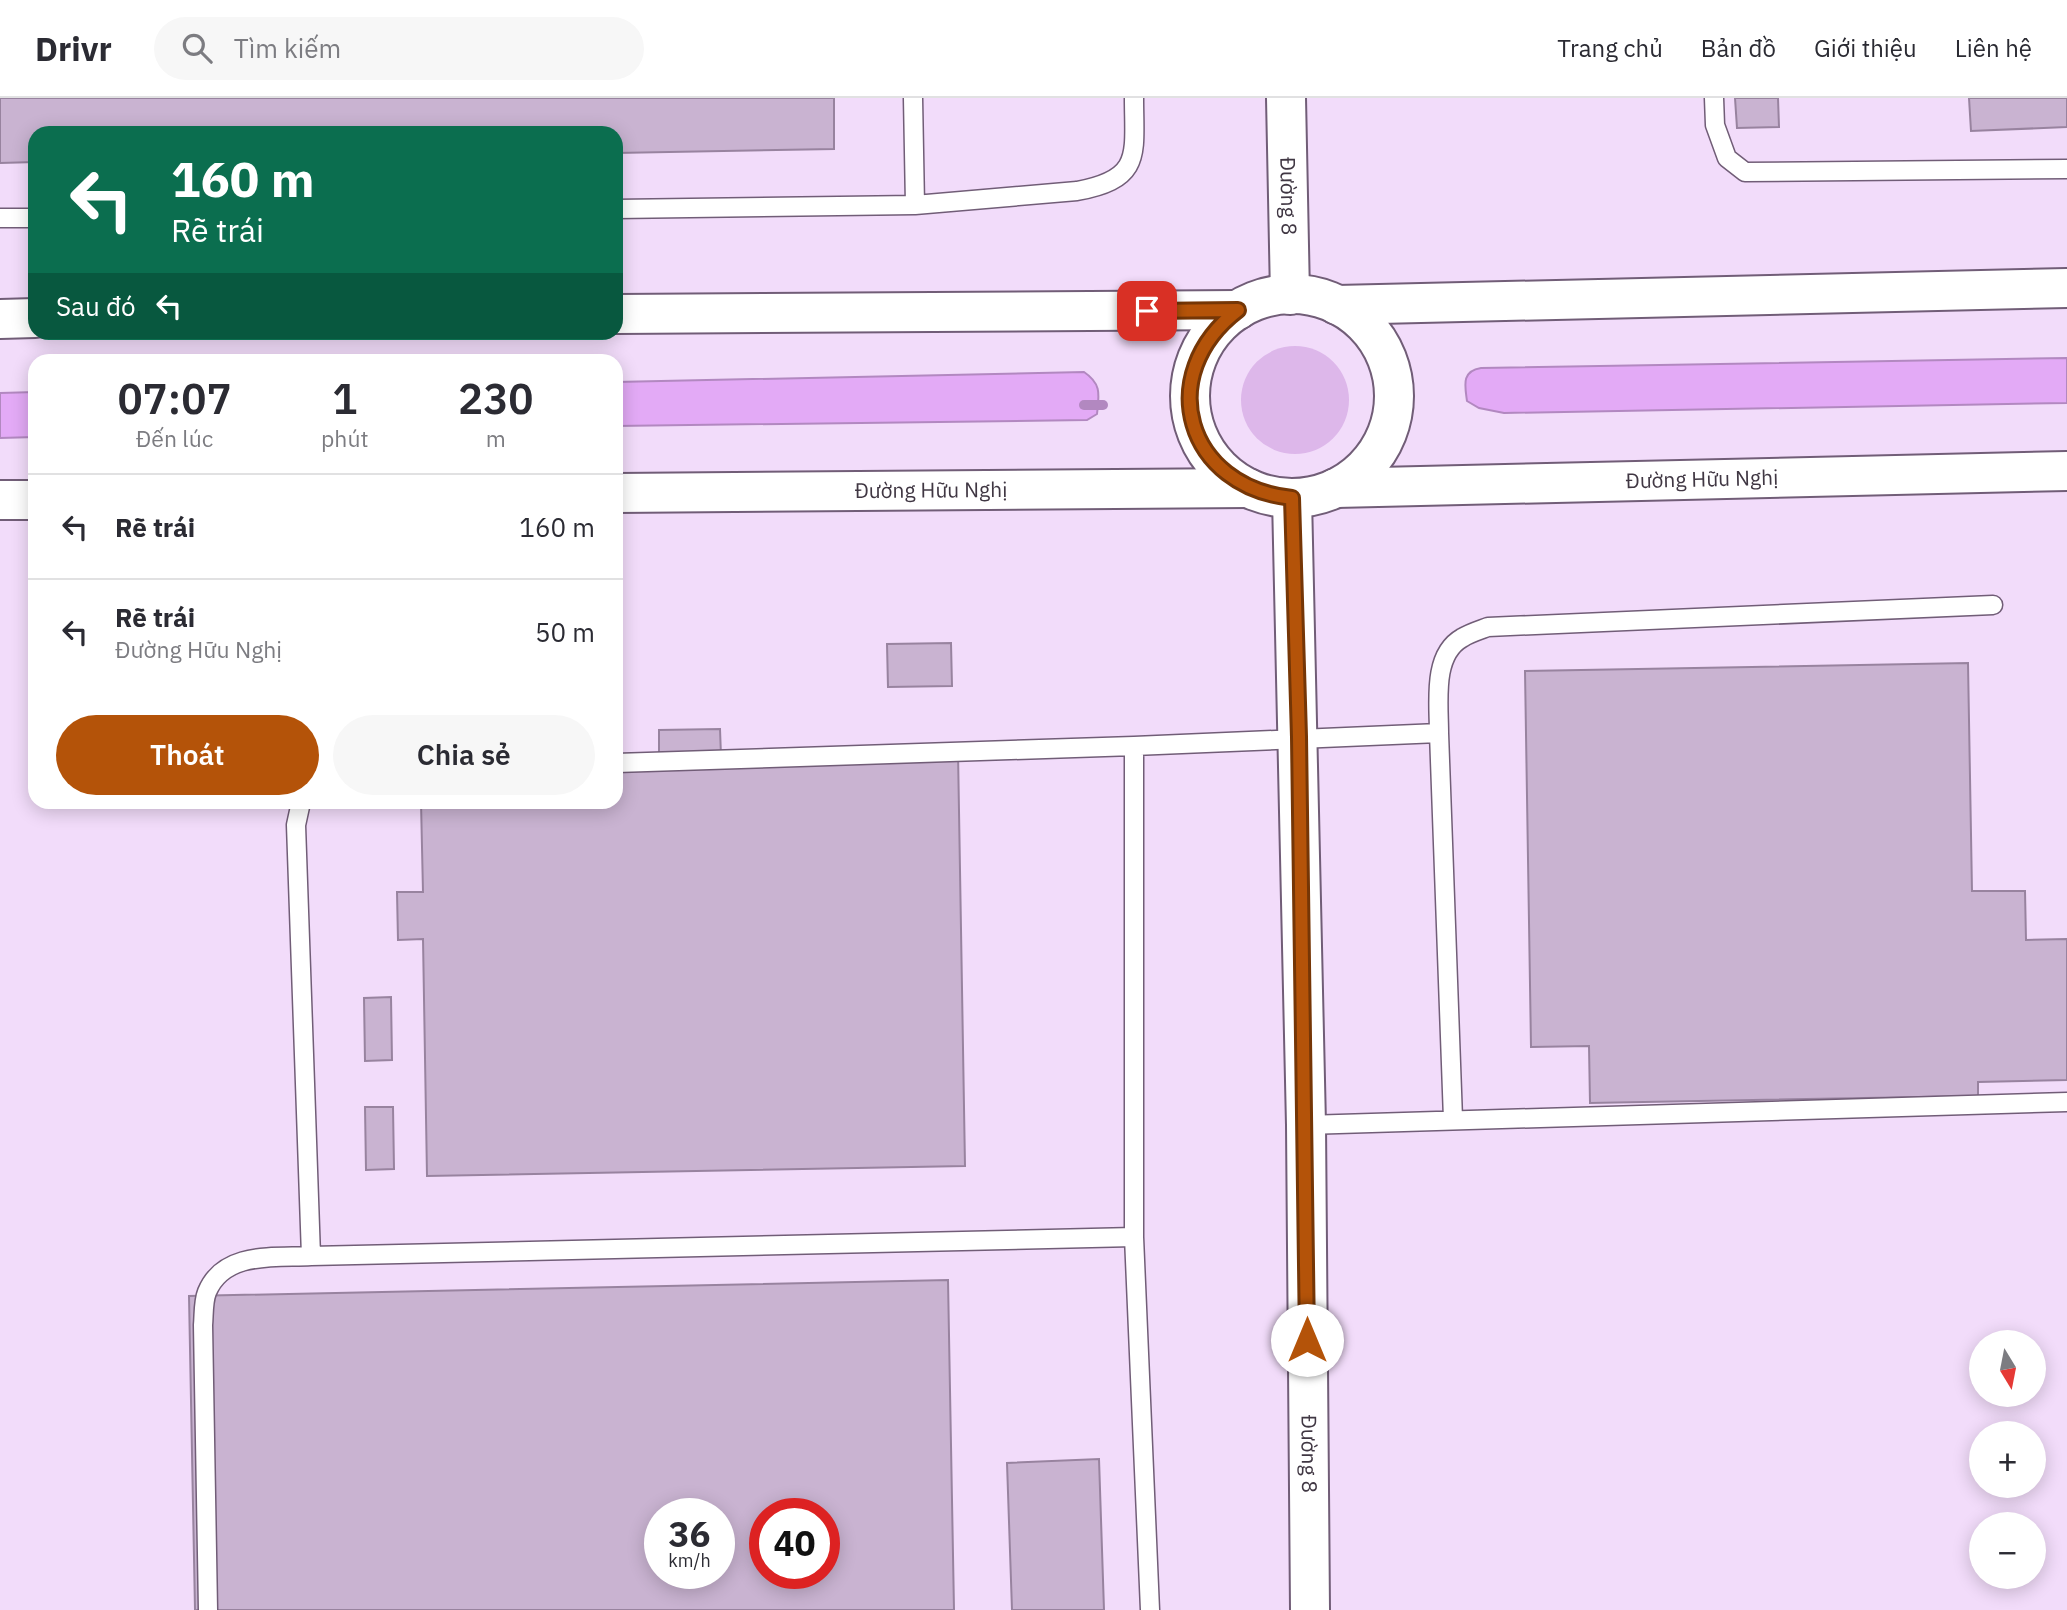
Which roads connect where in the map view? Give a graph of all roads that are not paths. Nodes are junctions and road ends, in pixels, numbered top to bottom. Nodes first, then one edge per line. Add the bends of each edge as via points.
1 (913, 98) edge
2 (1134, 98) edge
3 (1286, 98) edge
4 (1714, 98) edge
5 (2067, 169) edge
6 (915, 205) junction
7 (623, 209) edge
8 (0, 218) edge
9 (28, 218) edge
10 (2067, 288) edge
11 (1290, 295) junction
12 (1337, 305) junction
13 (1238, 310) junction
14 (623, 314) edge
15 (0, 318) edge
16 (28, 318) edge
17 (2067, 471) edge
18 (1248, 488) junction
19 (1336, 488) junction
20 (623, 494) edge
21 (1292, 498) junction
22 (0, 500) edge
23 (28, 500) edge
24 (1993, 605) dead end
25 (1439, 733) junction
26 (1299, 737) junction
27 (1134, 746) junction
28 (623, 763) edge
29 (299, 809) edge
30 (2067, 1102) edge
31 (1453, 1119) junction
32 (1306, 1125) junction
33 (1134, 1237) junction
34 (311, 1256) junction
35 (208, 1610) edge
36 (1150, 1610) edge
37 (1310, 1610) edge

1 - 6 lane
2 - 6 lane via 1134,152 1129,168 1103,186
3 - 11 main road, Đường 8
4 - 5 lane via 1715,125 1727,158 1745,172
6 - 7 lane
8 - 9 lane
10 - 12 main road
11 - 12 main road
11 - 13 main road
12 - 19 main road via 1373,333 1385,353 1395,396 1392,419 1372,460
13 - 14 main road
13 - 18 main road via 1221,323 1197,359 1190,402 1194,424 1213,462
15 - 16 main road
17 - 19 main road, Đường Hữu Nghị
18 - 20 main road, Đường Hữu Nghị
18 - 21 main road
19 - 21 main road
21 - 26 main road, Đường 8
22 - 23 main road
24 - 25 lane via 1488,627 1460,638 1446,655 1439,684
25 - 26 lane
25 - 31 lane
26 - 27 lane
26 - 32 main road, Đường 8
27 - 28 lane
27 - 33 lane
29 - 34 lane
30 - 31 lane
31 - 32 lane
32 - 37 main road, Đường 8
33 - 34 lane
33 - 36 lane
34 - 35 lane via 239,1261 214,1279 206,1295

